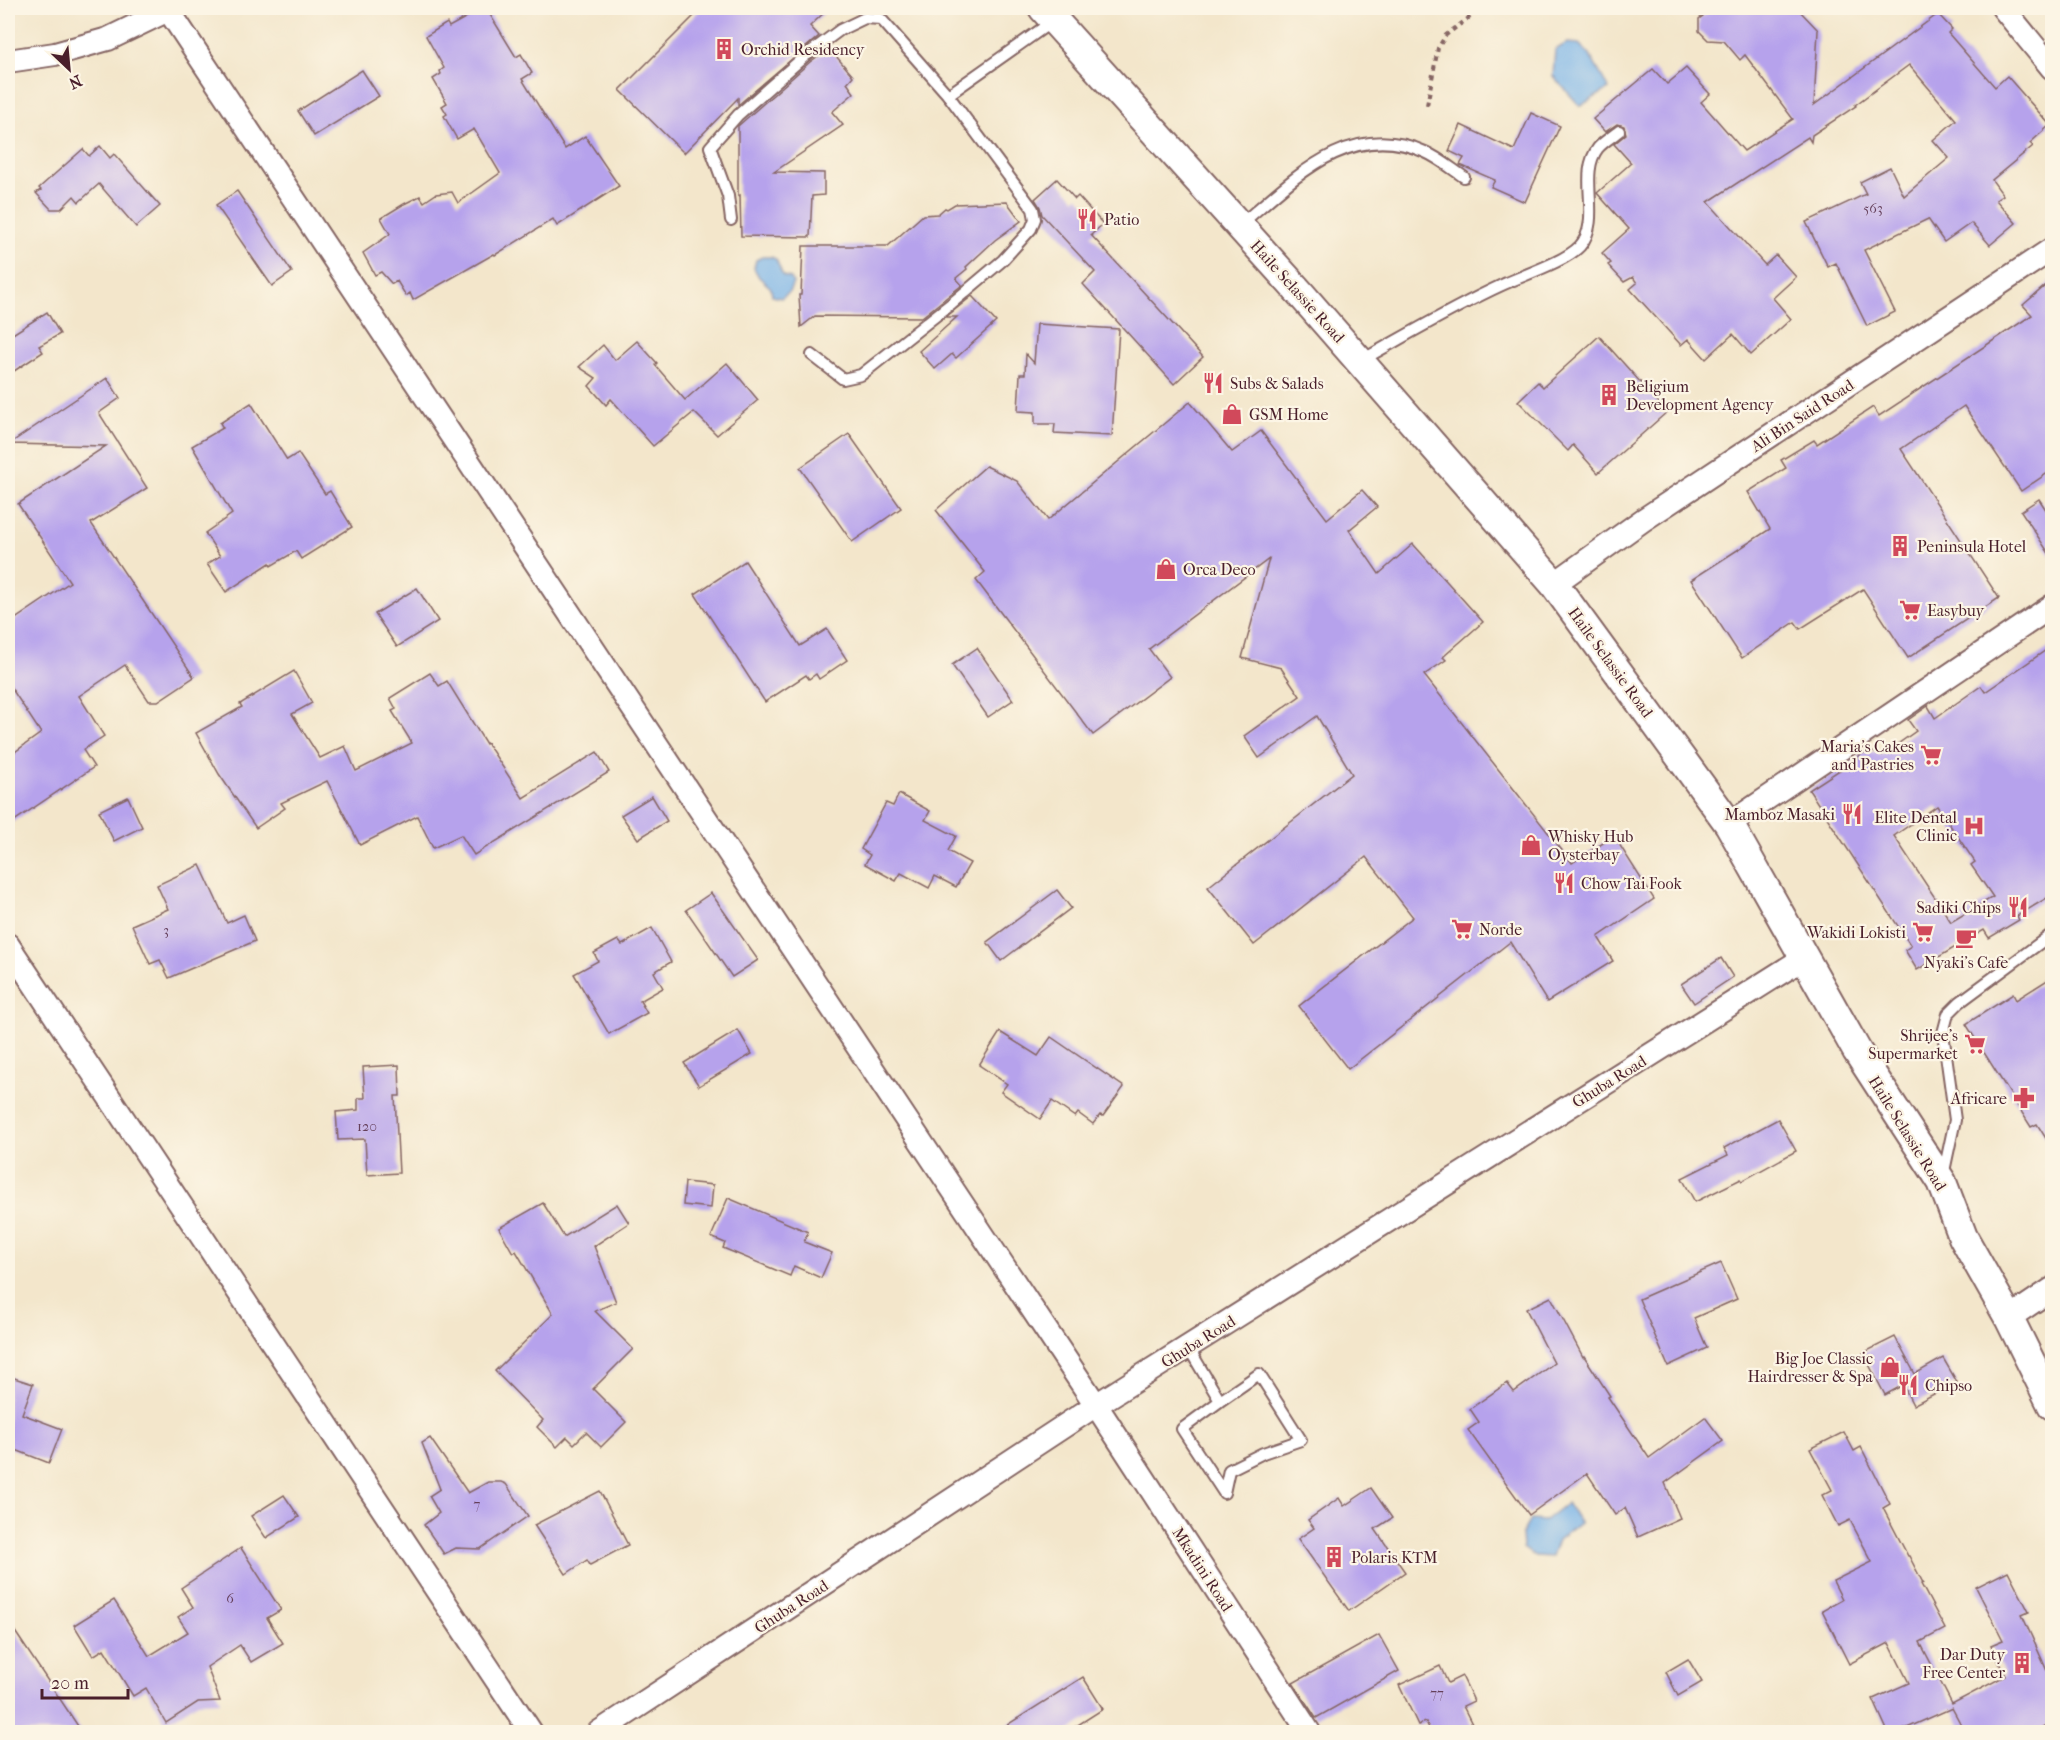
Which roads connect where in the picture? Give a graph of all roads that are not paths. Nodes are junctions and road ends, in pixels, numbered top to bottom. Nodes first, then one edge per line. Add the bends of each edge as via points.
1 (2004, 8) edge
2 (167, 9) edge
3 (1049, 14) edge
4 (8, 62) edge
5 (2052, 68) edge
6 (948, 95) junction
7 (1619, 131) dead end
8 (1464, 177) dead end
9 (730, 220) dead end
10 (1239, 225) junction
11 (2052, 249) edge
12 (812, 355) dead end
13 (1360, 361) junction
14 (1554, 584) junction
15 (2052, 606) edge
16 (1729, 824) junction
17 (2052, 934) edge
18 (8, 945) edge
19 (1804, 958) junction
20 (1942, 1182) junction
21 (2052, 1289) edge
22 (2009, 1318) junction
23 (1188, 1347) junction
24 (1220, 1401) junction
25 (1096, 1405) junction
26 (2052, 1405) edge
27 (531, 1732) edge
28 (599, 1732) edge
29 (1309, 1732) edge

1 - 5 street
2 - 4 street via 108,39
2 - 25 street, Mkadini Road
3 - 6 lane
3 - 10 street, Haile Selassie Road
6 - 9 lane via 881,19 865,18 840,30 771,85 710,147 728,196
6 - 12 lane via 1033,209 1031,230 1003,260 861,375 843,379
7 - 13 lane via 1597,148 1591,165 1589,222 1579,247
8 - 10 lane via 1426,152 1401,144 1353,146 1329,154
10 - 13 street, Haile Selassie Road
11 - 14 street, Ali Bin Said Road via 1643,520
13 - 14 street, Haile Selassie Road
14 - 16 street, Haile Selassie Road
15 - 16 street
16 - 19 street, Haile Selassie Road
17 - 20 lane via 1948,1014 1943,1033 1955,1120
18 - 27 street
19 - 20 street, Haile Selassie Road via 1857,1051
19 - 23 street, Ghuba Road
20 - 22 street, Haile Selassie Road via 1963,1237
21 - 22 street
22 - 26 street, Haile Selassie Road via 2041,1374
23 - 24 lane
23 - 25 street, Ghuba Road
24 - 24 lane via 1182,1429 1224,1493 1229,1470 1301,1440 1258,1374
25 - 28 street, Ghuba Road
25 - 29 street, Mkadini Road

